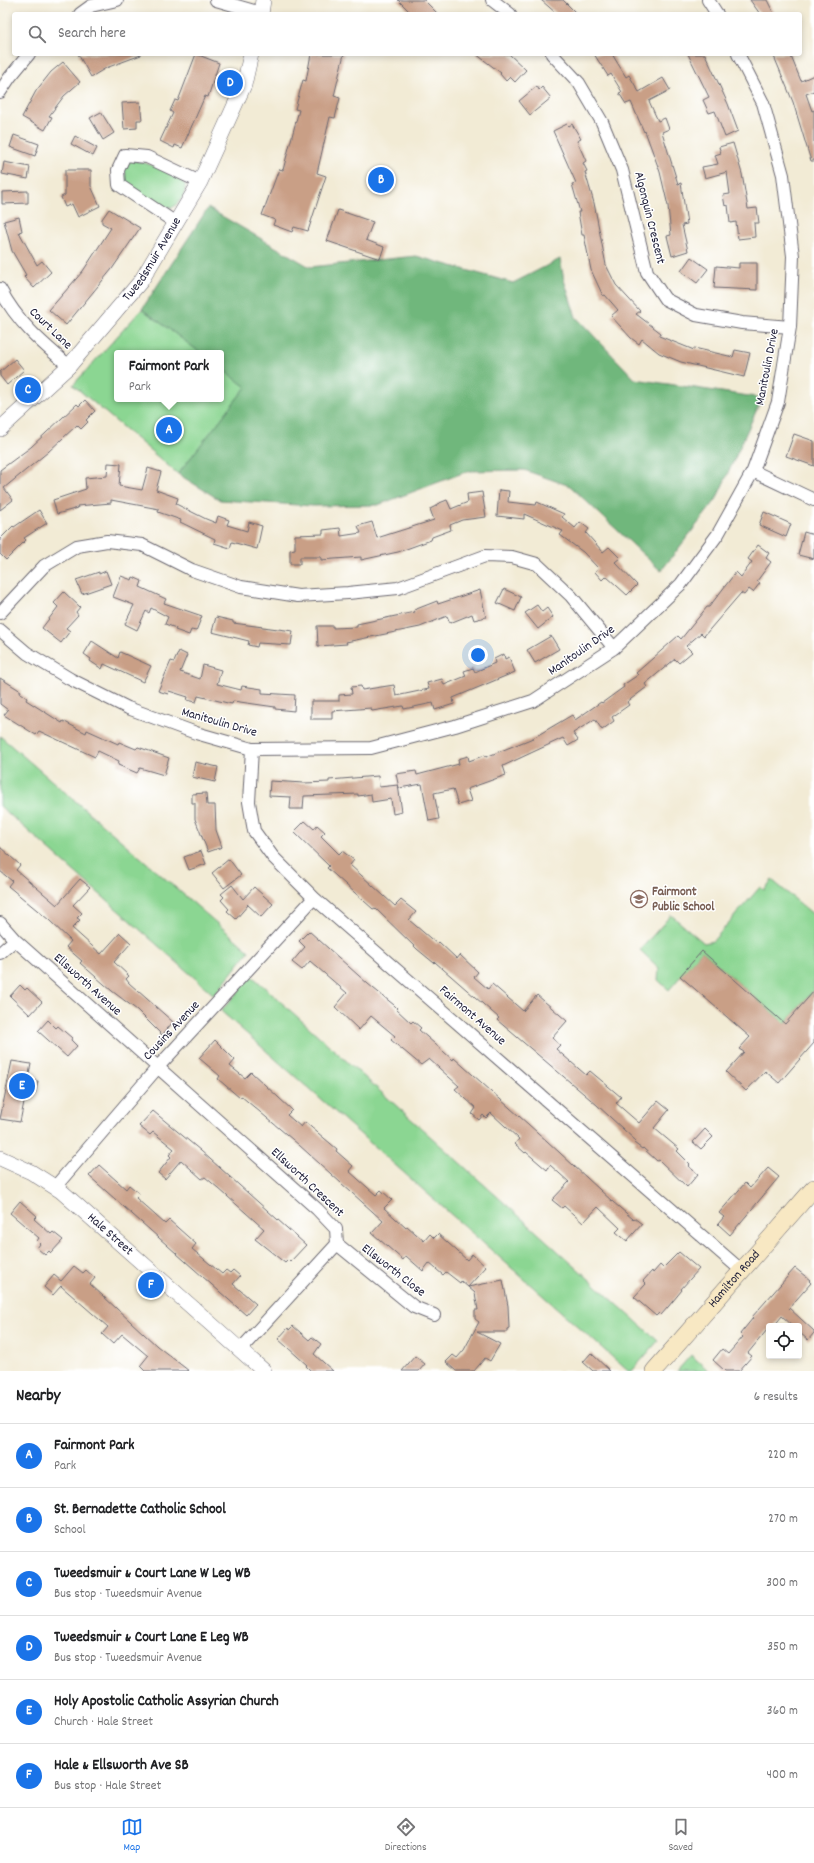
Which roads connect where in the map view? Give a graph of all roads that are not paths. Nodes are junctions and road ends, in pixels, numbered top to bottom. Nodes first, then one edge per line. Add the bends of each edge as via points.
1 (117, 0) edge
2 (216, 0) edge
3 (492, 0) edge
4 (708, 0) edge
5 (262, 9) edge
6 (83, 12) edge
7 (507, 12) edge
8 (716, 12) edge
9 (27, 56) edge
10 (251, 56) edge
11 (554, 56) edge
12 (739, 56) edge
13 (0, 92) edge
14 (200, 182) junction
15 (176, 223) junction
16 (0, 289) edge
17 (790, 327) junction
18 (70, 366) junction
19 (0, 429) edge
20 (753, 471) junction
21 (814, 500) edge
22 (0, 613) edge
23 (0, 630) edge
24 (614, 648) junction
25 (252, 749) junction
26 (314, 898) junction
27 (0, 922) edge
28 (15, 940) junction
29 (0, 953) edge
30 (158, 1067) junction
31 (0, 1158) edge
32 (55, 1187) junction
33 (814, 1188) edge
34 (337, 1244) junction
35 (741, 1270) junction
36 (434, 1315) dead end
37 (240, 1350) junction
38 (264, 1371) edge
39 (654, 1371) edge

1 - 6 street via 91,6
2 - 5 street
3 - 7 street
4 - 8 street
9 - 13 street
10 - 14 street, Tweedsmuir Avenue via 244,85
11 - 17 street, Algonquin Crescent via 579,83 602,122 622,170 647,272 666,299 696,315 742,323
12 - 17 street, Manitoulin Drive via 762,103 782,175 793,256
14 - 15 street, Tweedsmuir Avenue
14 - 15 street via 147,157 125,155 118,170 119,185
15 - 18 street, Tweedsmuir Avenue via 141,281
16 - 18 street, Court Lane via 8,306 30,332
17 - 20 street, Manitoulin Drive via 778,402
18 - 19 street, Tweedsmuir Avenue
20 - 21 street
20 - 24 street, Manitoulin Drive via 718,534 681,584
22 - 24 street via 44,566 77,546 107,541 142,545 192,570 241,587 298,596 398,588 485,556 512,557 536,564 572,596
23 - 25 street, Manitoulin Drive via 27,653 70,679 128,708 196,733
24 - 25 street, Manitoulin Drive via 533,701 455,726 371,748
25 - 26 street, Fairmont Avenue via 249,802 254,832 273,857
26 - 30 street, Cousins Avenue
26 - 35 street, Fairmont Avenue
27 - 28 street, Ellsworth Avenue
28 - 29 street
28 - 30 street, Ellsworth Avenue
30 - 32 street, Cousins Avenue
30 - 34 street, Ellsworth Crescent via 317,1209 336,1229
31 - 32 street, Hale Street via 31,1172
32 - 37 street, Hale Street
33 - 35 main road, Hamilton Road
34 - 36 street, Ellsworth Close via 414,1307
34 - 37 street
35 - 39 main road, Hamilton Road
37 - 38 street, Hale Street

